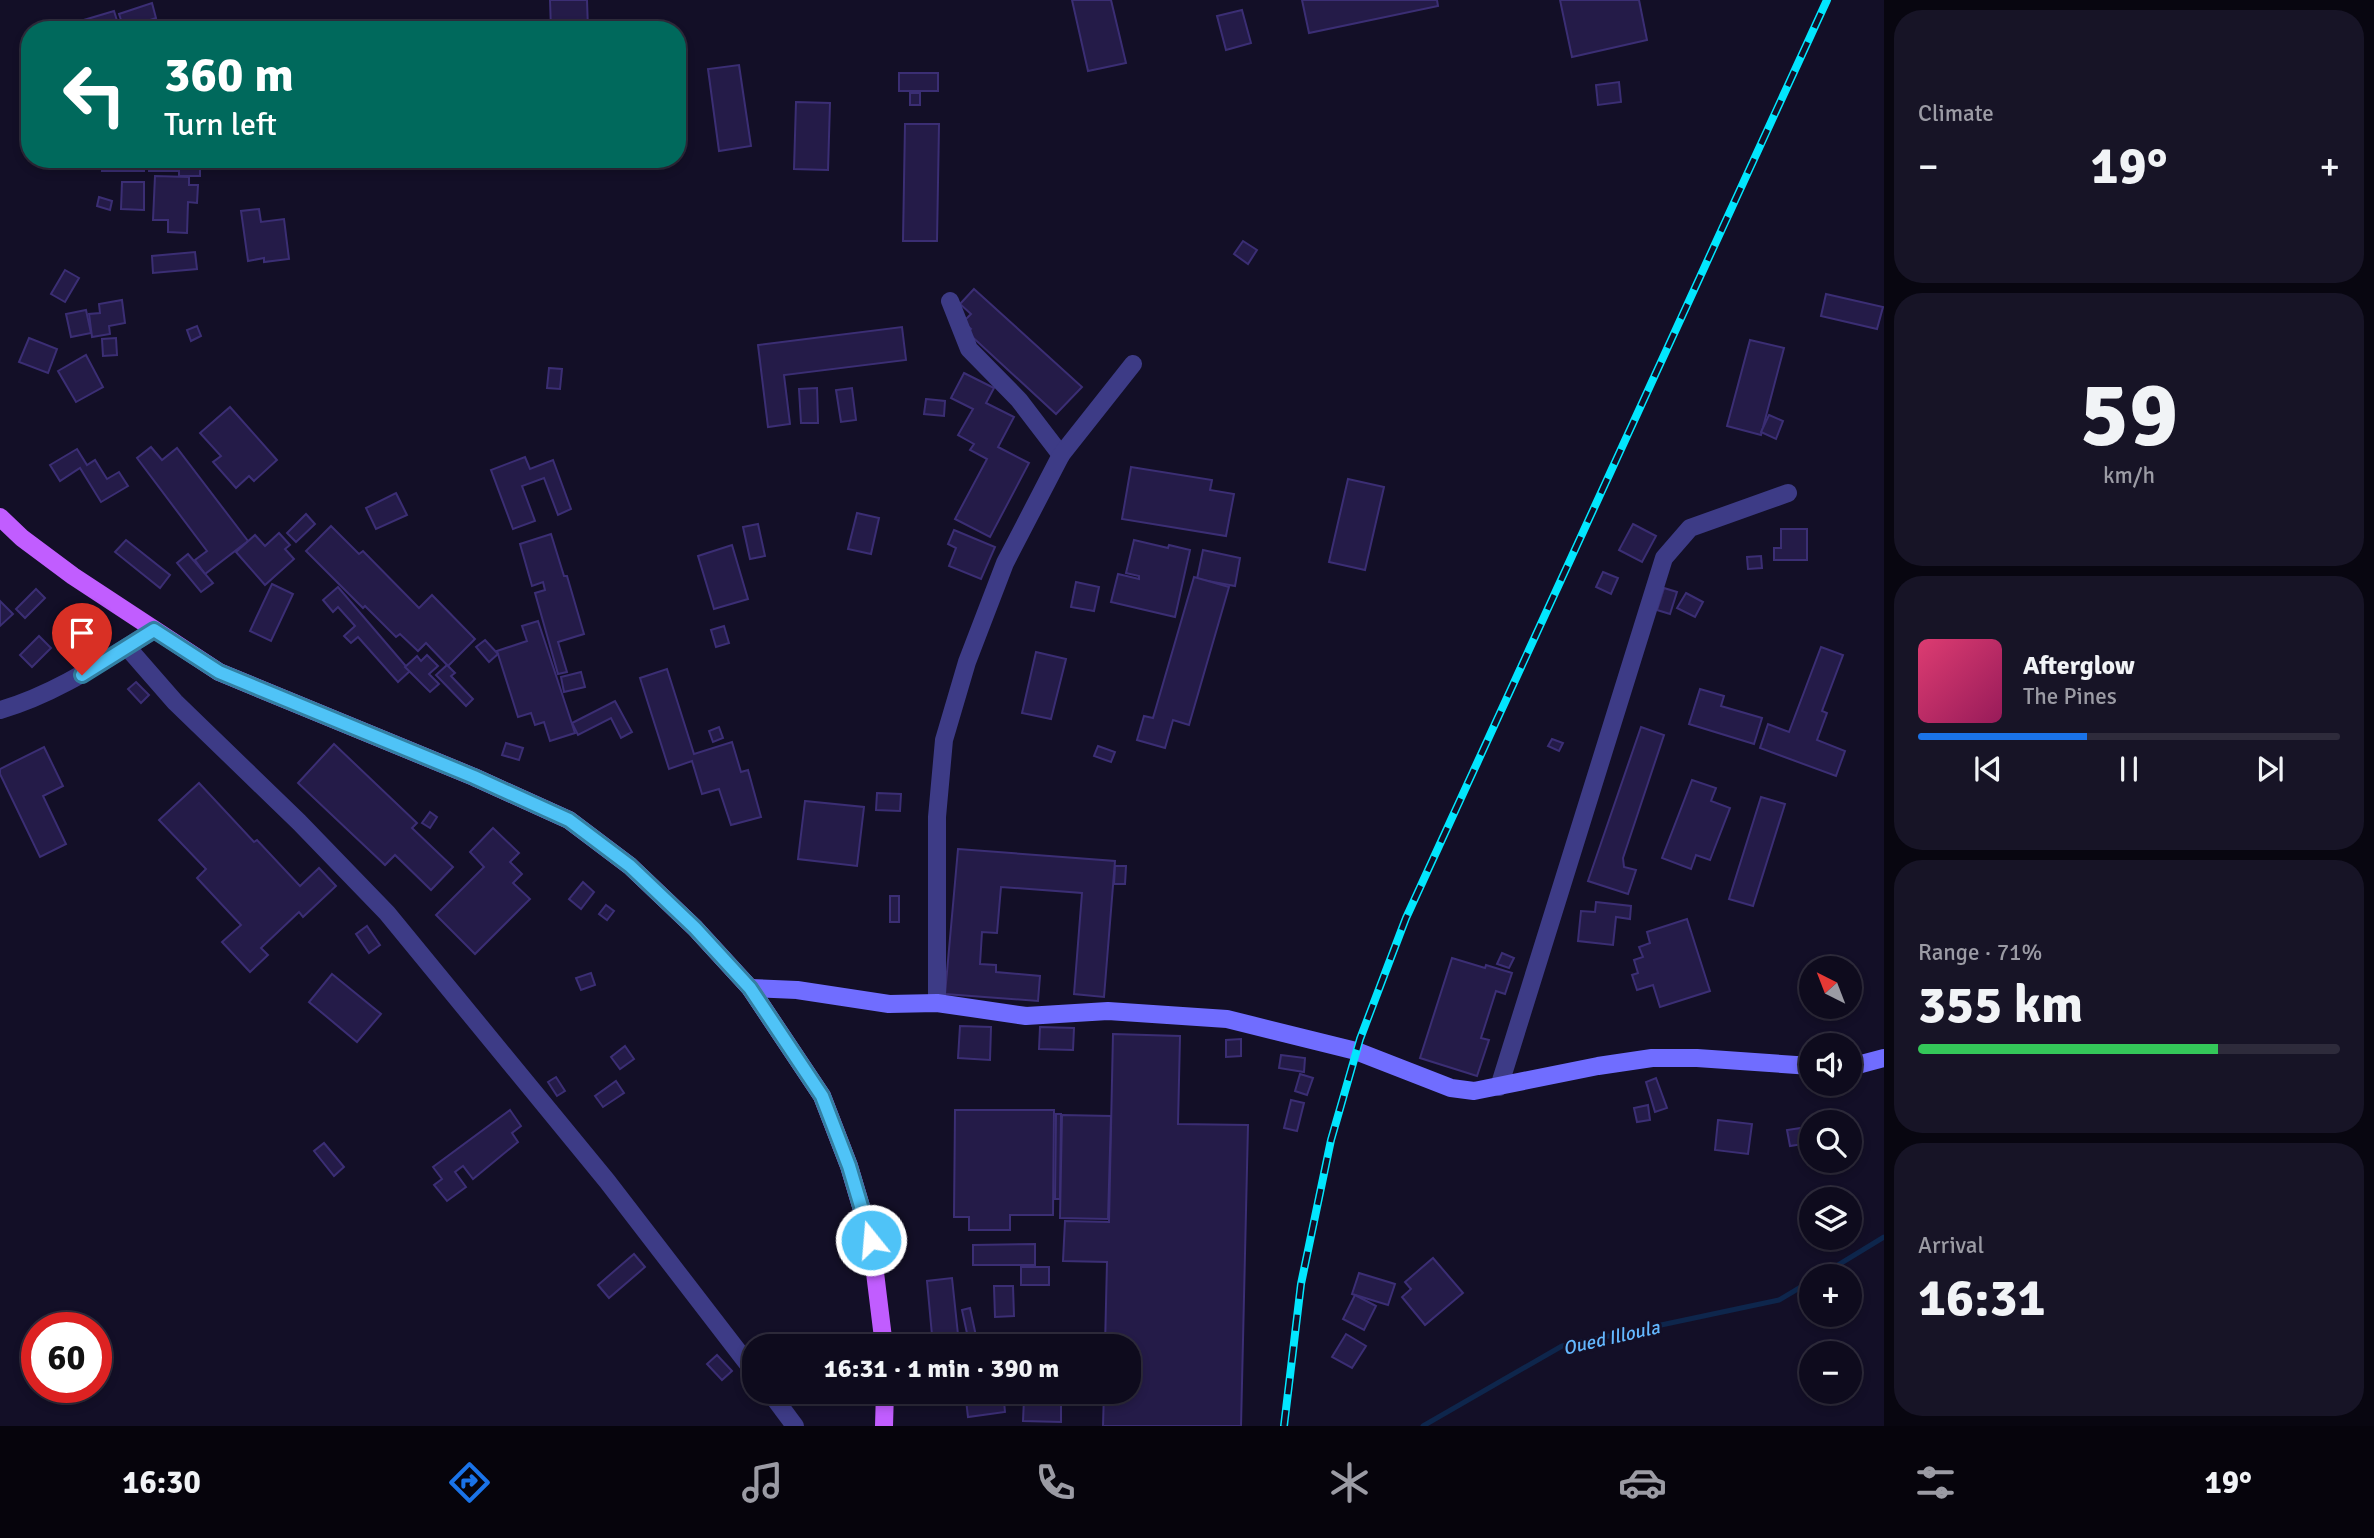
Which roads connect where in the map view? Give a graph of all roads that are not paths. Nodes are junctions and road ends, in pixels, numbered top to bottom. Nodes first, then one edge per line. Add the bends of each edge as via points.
1 (950, 301) dead end
2 (1133, 364) dead end
3 (1061, 455) junction
4 (1787, 493) dead end
5 (0, 517) edge
6 (154, 630) junction
7 (127, 647) junction
8 (0, 710) edge
9 (750, 988) junction
10 (937, 1003) junction
11 (1884, 1058) edge
12 (1862, 1064) edge
13 (1799, 1065) edge
14 (1499, 1087) junction
15 (883, 1334) edge
16 (742, 1357) edge
17 (779, 1404) edge
18 (885, 1404) edge
19 (795, 1426) edge
20 (884, 1426) edge

1 - 3 street via 969,349 1019,400
2 - 3 street
3 - 10 street via 1005,564 967,662 944,740 937,817
4 - 14 street via 1690,528 1664,558
5 - 6 main road via 73,576
6 - 7 street
6 - 9 main road via 219,672 569,820 630,866
7 - 8 street via 82,675
7 - 16 street via 175,702 387,913 607,1181
9 - 10 street via 889,1004
9 - 15 main road via 822,1096 849,1166 871,1240
10 - 14 street via 1026,1016 1108,1011 1227,1019 1356,1052 1451,1088
11 - 12 street
13 - 14 street via 1653,1058
17 - 19 street
18 - 20 main road

